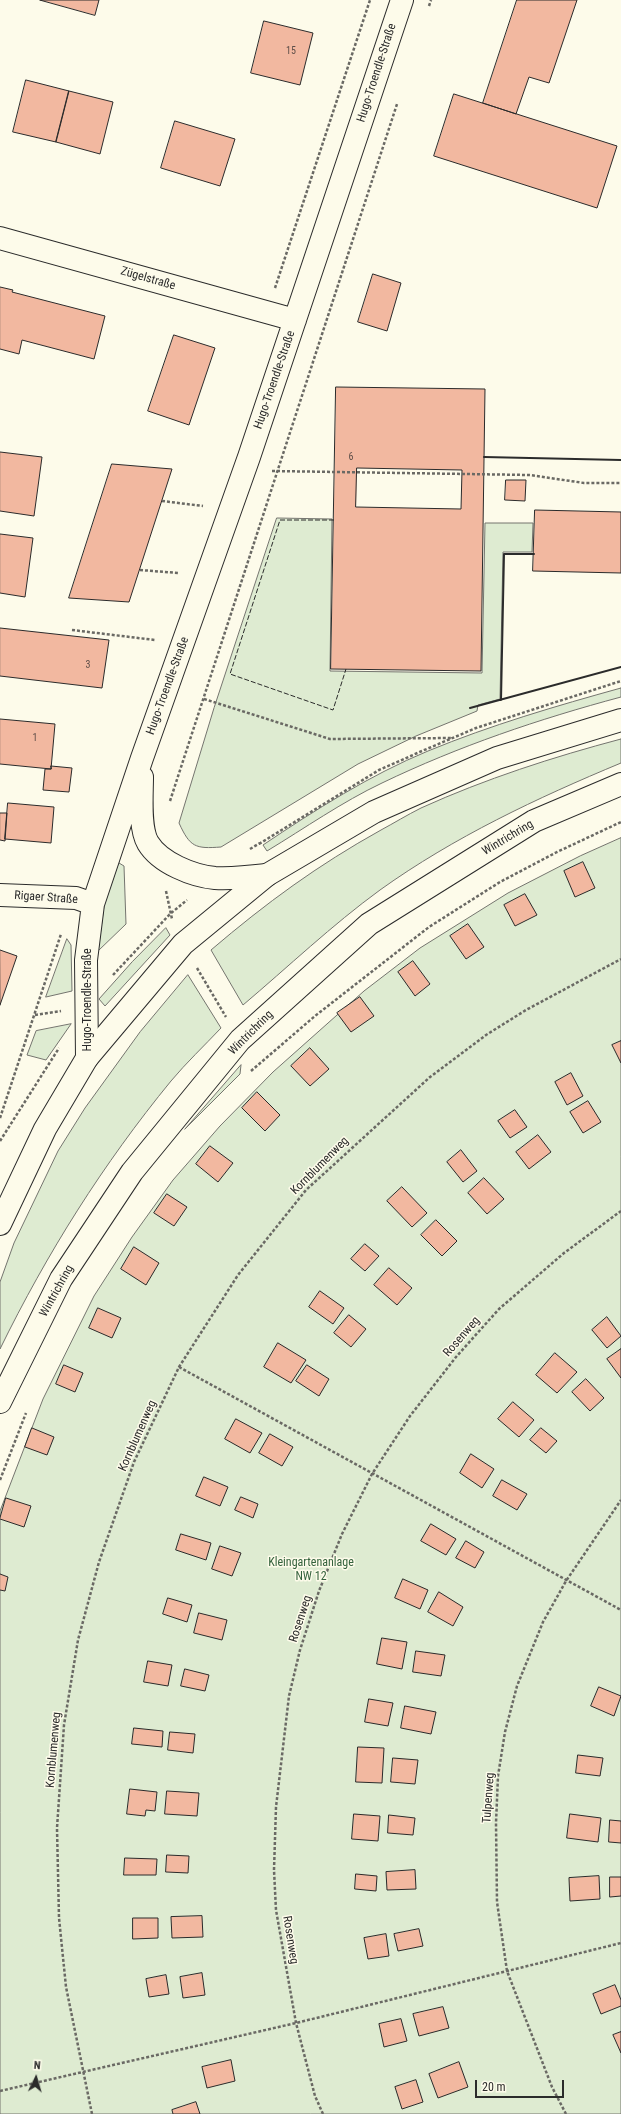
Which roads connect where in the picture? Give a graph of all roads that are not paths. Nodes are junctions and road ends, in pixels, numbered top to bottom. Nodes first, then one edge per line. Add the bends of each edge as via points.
1 (402, 0) edge
2 (0, 238) edge
3 (295, 320) junction
4 (621, 720) edge
5 (142, 758) junction
6 (621, 784) edge
7 (267, 875) junction
8 (0, 895) edge
9 (93, 904) junction
10 (87, 1058) junction
11 (0, 1224) edge
12 (0, 1402) edge

1 - 3 street, Hugo-Troendle-Straße
2 - 3 street, Zügelstraße
3 - 5 street, Hugo-Troendle-Straße via 231,510
4 - 7 street via 482,764 374,812
5 - 7 street, Hugo-Troendle-Straße via 142,819 148,843 161,858 179,868 213,878
5 - 9 street, Hugo-Troendle-Straße
6 - 12 street, Wintrichring via 534,821 369,924 240,1040 132,1172 61,1279
7 - 10 street via 183,944
8 - 9 street, Rigaer Straße via 76,898
9 - 10 street, Hugo-Troendle-Straße via 86,960
10 - 11 street via 45,1129

